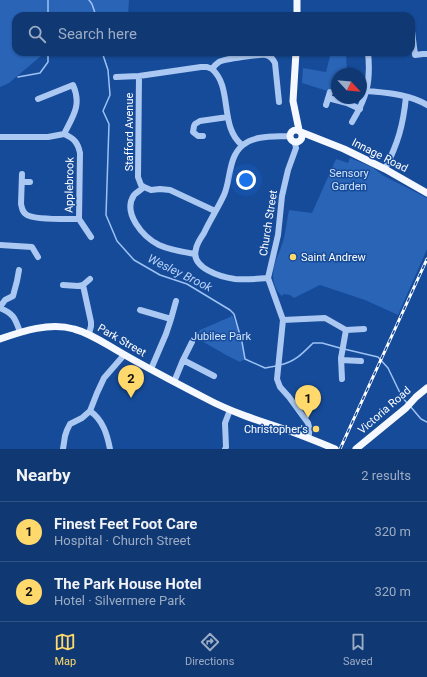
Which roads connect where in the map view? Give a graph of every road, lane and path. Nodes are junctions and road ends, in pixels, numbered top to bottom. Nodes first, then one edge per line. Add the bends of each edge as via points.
1 (297, 0) edge
2 (297, 12) edge
3 (427, 54) edge
4 (415, 55) edge
5 (255, 56) edge
6 (270, 56) edge
7 (296, 56) edge
8 (368, 56) edge
9 (212, 69) junction
10 (139, 76) junction
11 (116, 77) dead end
12 (367, 91) joint
13 (406, 97) junction
14 (38, 99) dead end
15 (279, 102) dead end
16 (362, 104) edge
17 (326, 105) dead end
18 (427, 105) edge
19 (360, 109) junction
20 (228, 118) junction
21 (352, 122) dead end
22 (64, 134) junction
23 (203, 136) dead end
24 (290, 136) junction
25 (299, 136) junction
26 (0, 137) edge
27 (242, 145) junction
28 (385, 169) junction
29 (22, 174) dead end
30 (22, 182) junction
31 (30, 182) dead end
32 (144, 187) junction
33 (427, 193) edge
34 (215, 211) junction
35 (79, 219) junction
36 (91, 237) dead end
37 (0, 245) edge
38 (195, 254) junction
39 (38, 257) dead end
40 (19, 270) dead end
41 (268, 278) junction
42 (90, 279) dead end
43 (63, 285) dead end
44 (83, 285) junction
45 (176, 301) dead end
46 (0, 308) edge
47 (140, 310) dead end
48 (171, 319) junction
49 (283, 320) junction
50 (364, 329) dead end
51 (346, 330) junction
52 (20, 332) junction
53 (89, 334) junction
54 (0, 339) edge
55 (192, 342) dead end
56 (124, 355) junction
57 (183, 360) junction
58 (342, 360) junction
59 (361, 361) dead end
60 (151, 369) junction
61 (214, 376) dead end
62 (342, 379) dead end
63 (174, 382) junction
64 (427, 388) edge
65 (230, 410) junction
66 (90, 411) junction
67 (308, 438) junction
68 (321, 446) edge
69 (228, 448) edge
70 (63, 449) edge
71 (110, 449) edge
72 (335, 449) edge
73 (356, 449) edge

1 - 2 main road
3 - 4 street
5 - 9 street via 226,60
6 - 15 street via 275,63
7 - 25 main road via 293,101
8 - 12 street
9 - 10 street, Stafford Avenue via 201,67
9 - 20 street via 222,84
10 - 11 street, Stafford Avenue
10 - 32 street, Stafford Avenue via 138,177
12 - 13 street
13 - 18 street
13 - 28 street via 400,134
14 - 22 street via 73,85 77,103
16 - 19 street
17 - 19 street via 329,95
19 - 21 street
20 - 23 street via 195,124 194,133
20 - 27 street via 234,138
22 - 26 street via 48,137
22 - 35 street, Applebrook via 76,140 79,146
24 - 25 main road via 294,130
24 - 25 main road via 292,142
24 - 27 street via 256,138
25 - 28 main road, Innage Road via 321,140
25 - 41 street, Church Street via 282,196 278,235
27 - 34 street via 232,162 224,194
28 - 33 main road, Innage Road
29 - 30 street, Applebrook
30 - 31 street
30 - 35 street, Applebrook via 21,204 26,215 35,218
32 - 34 street via 152,190 170,190
32 - 38 street via 134,196 131,205 133,217 140,230 159,245
34 - 38 street
35 - 36 street, Applebrook
37 - 39 street via 32,247
38 - 41 street via 200,265 219,275 235,279
40 - 46 street via 15,296 5,300
41 - 49 street
42 - 44 street
43 - 44 street
44 - 53 street via 91,322
45 - 48 street
46 - 52 street via 12,315
47 - 48 street
48 - 60 street
49 - 51 street via 325,318
49 - 67 street via 277,379 280,387 308,423
50 - 51 street
51 - 58 street
52 - 53 main road, Park Street via 57,326 74,328
52 - 54 main road, Park Street
53 - 56 main road, Park Street
55 - 57 street
56 - 60 main road, Park Street
56 - 66 street via 104,378
57 - 61 street
57 - 63 street
58 - 59 street
58 - 62 street
60 - 63 main road, Park Street
63 - 65 main road, Park Street
64 - 73 main road, Victoria Road
65 - 67 main road, Park Street
65 - 69 street via 225,423
66 - 70 street via 70,424
66 - 71 street via 104,427
67 - 68 main road, Park Street
68 - 72 main road, Park Street

